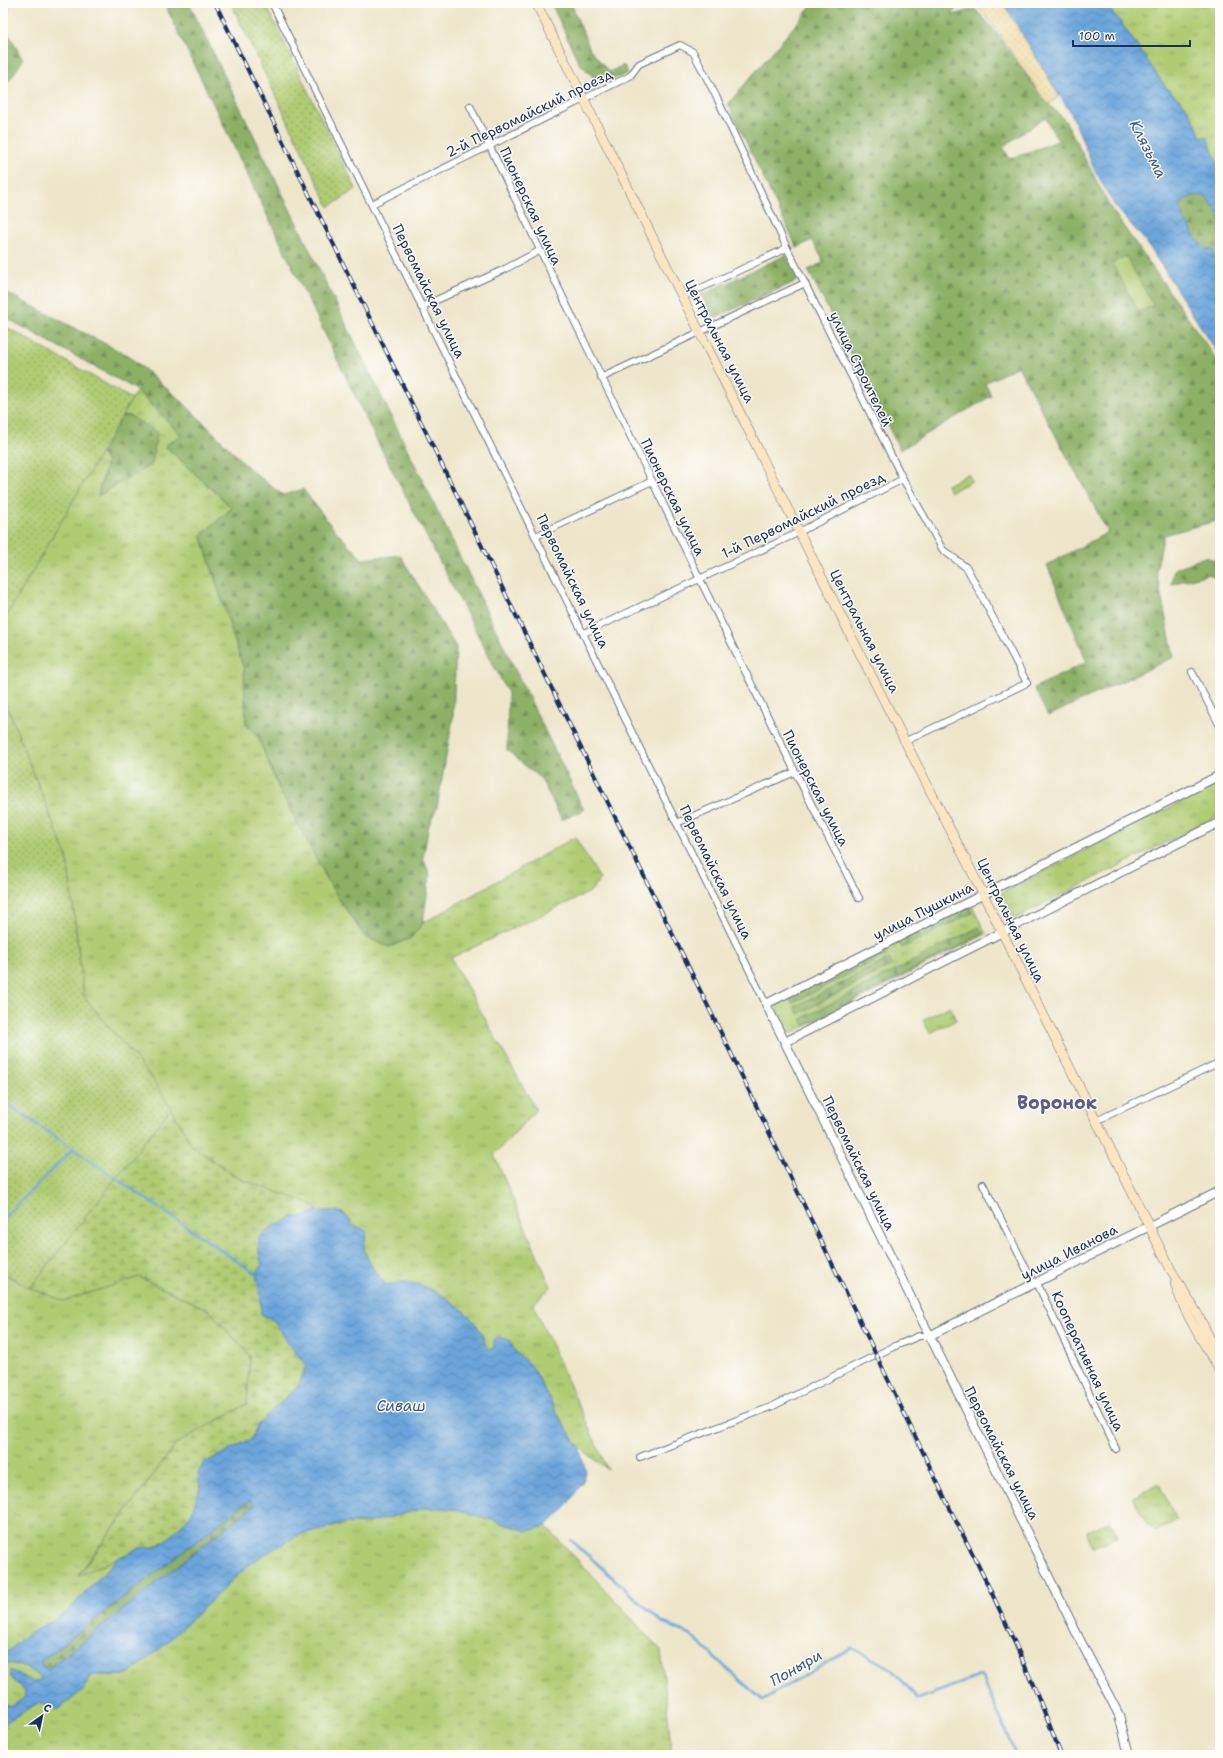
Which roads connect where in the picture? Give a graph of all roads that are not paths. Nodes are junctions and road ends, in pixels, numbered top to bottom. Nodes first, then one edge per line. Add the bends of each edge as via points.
1 (272, 3) edge
2 (536, 3) edge
3 (693, 52) joint
4 (584, 99) junction
5 (470, 106) dead end
6 (489, 146) junction
7 (372, 204) junction
8 (787, 248) junction
9 (539, 251) junction
10 (805, 283) junction
11 (682, 297) junction
12 (421, 307) junction
13 (700, 332) junction
14 (601, 378) junction
15 (903, 479) junction
16 (652, 481) junction
17 (799, 532) junction
18 (536, 536) junction
19 (700, 578) junction
20 (584, 633) junction
21 (1192, 672) dead end
22 (1220, 726) edge
23 (906, 741) junction
24 (794, 772) junction
25 (1220, 775) edge
26 (1220, 822) edge
27 (677, 823) junction
28 (984, 895) junction
29 (859, 898) dead end
30 (1002, 932) junction
31 (766, 1004) junction
32 (785, 1042) junction
33 (1220, 1062) edge
34 (1096, 1121) junction
35 (983, 1184) dead end
36 (1220, 1191) edge
37 (1149, 1226) junction
38 (1171, 1270) junction
39 (1036, 1284) junction
40 (929, 1336) junction
41 (1220, 1359) edge
42 (1220, 1372) edge
43 (1116, 1449) dead end
44 (640, 1457) dead end
45 (1129, 1755) edge

1 - 7 street, Первомайская улица
2 - 4 main road, Центральная улица
3 - 4 street, 2-й Первомайский проезд via 680,45 639,64 630,76
3 - 8 street, улица Строителей
4 - 6 street, 2-й Первомайский проезд
4 - 11 main road, Центральная улица
5 - 6 street, Пионерская улица
6 - 7 street, 2-й Первомайский проезд
6 - 9 street, Пионерская улица
7 - 12 street, Первомайская улица
8 - 10 street, улица Строителей
8 - 11 street
9 - 12 street via 506,269
9 - 14 street, Пионерская улица
10 - 13 street
10 - 15 street, улица Строителей
11 - 13 main road, Центральная улица
12 - 18 street, Первомайская улица
13 - 14 street
13 - 17 main road, Центральная улица
14 - 16 street, Пионерская улица
15 - 17 street, 1-й Первомайский проезд
15 - 23 street, улица Строителей via 943,550 967,568 1027,683
16 - 18 street
16 - 19 street, Пионерская улица
17 - 19 street, 1-й Первомайский проезд
17 - 23 main road, Центральная улица
18 - 20 street, Первомайская улица
19 - 20 street, 1-й Первомайский проезд
19 - 24 street, Пионерская улица
20 - 27 street, Первомайская улица
21 - 22 street
23 - 28 main road, Центральная улица
24 - 27 street
24 - 29 street, Пионерская улица
25 - 28 street, улица Пушкина
26 - 30 street
27 - 31 street, Первомайская улица
28 - 30 main road, Центральная улица
28 - 31 street, улица Пушкина
30 - 32 street
30 - 34 main road, Центральная улица
31 - 32 street, Первомайская улица
32 - 40 street, Первомайская улица
33 - 34 street
34 - 37 main road, Центральная улица
35 - 39 street, Кооперативная улица
36 - 37 street, улица Иванова
37 - 38 main road, Центральная улица
37 - 39 street, улица Иванова
38 - 41 main road, Центральная улица via 1197,1313
38 - 42 main road, Центральная улица via 1178,1294
39 - 40 street, улица Иванова
39 - 43 street, Кооперативная улица
40 - 44 street via 919,1336 887,1350 771,1407
40 - 45 street, Первомайская улица via 1119,1715

